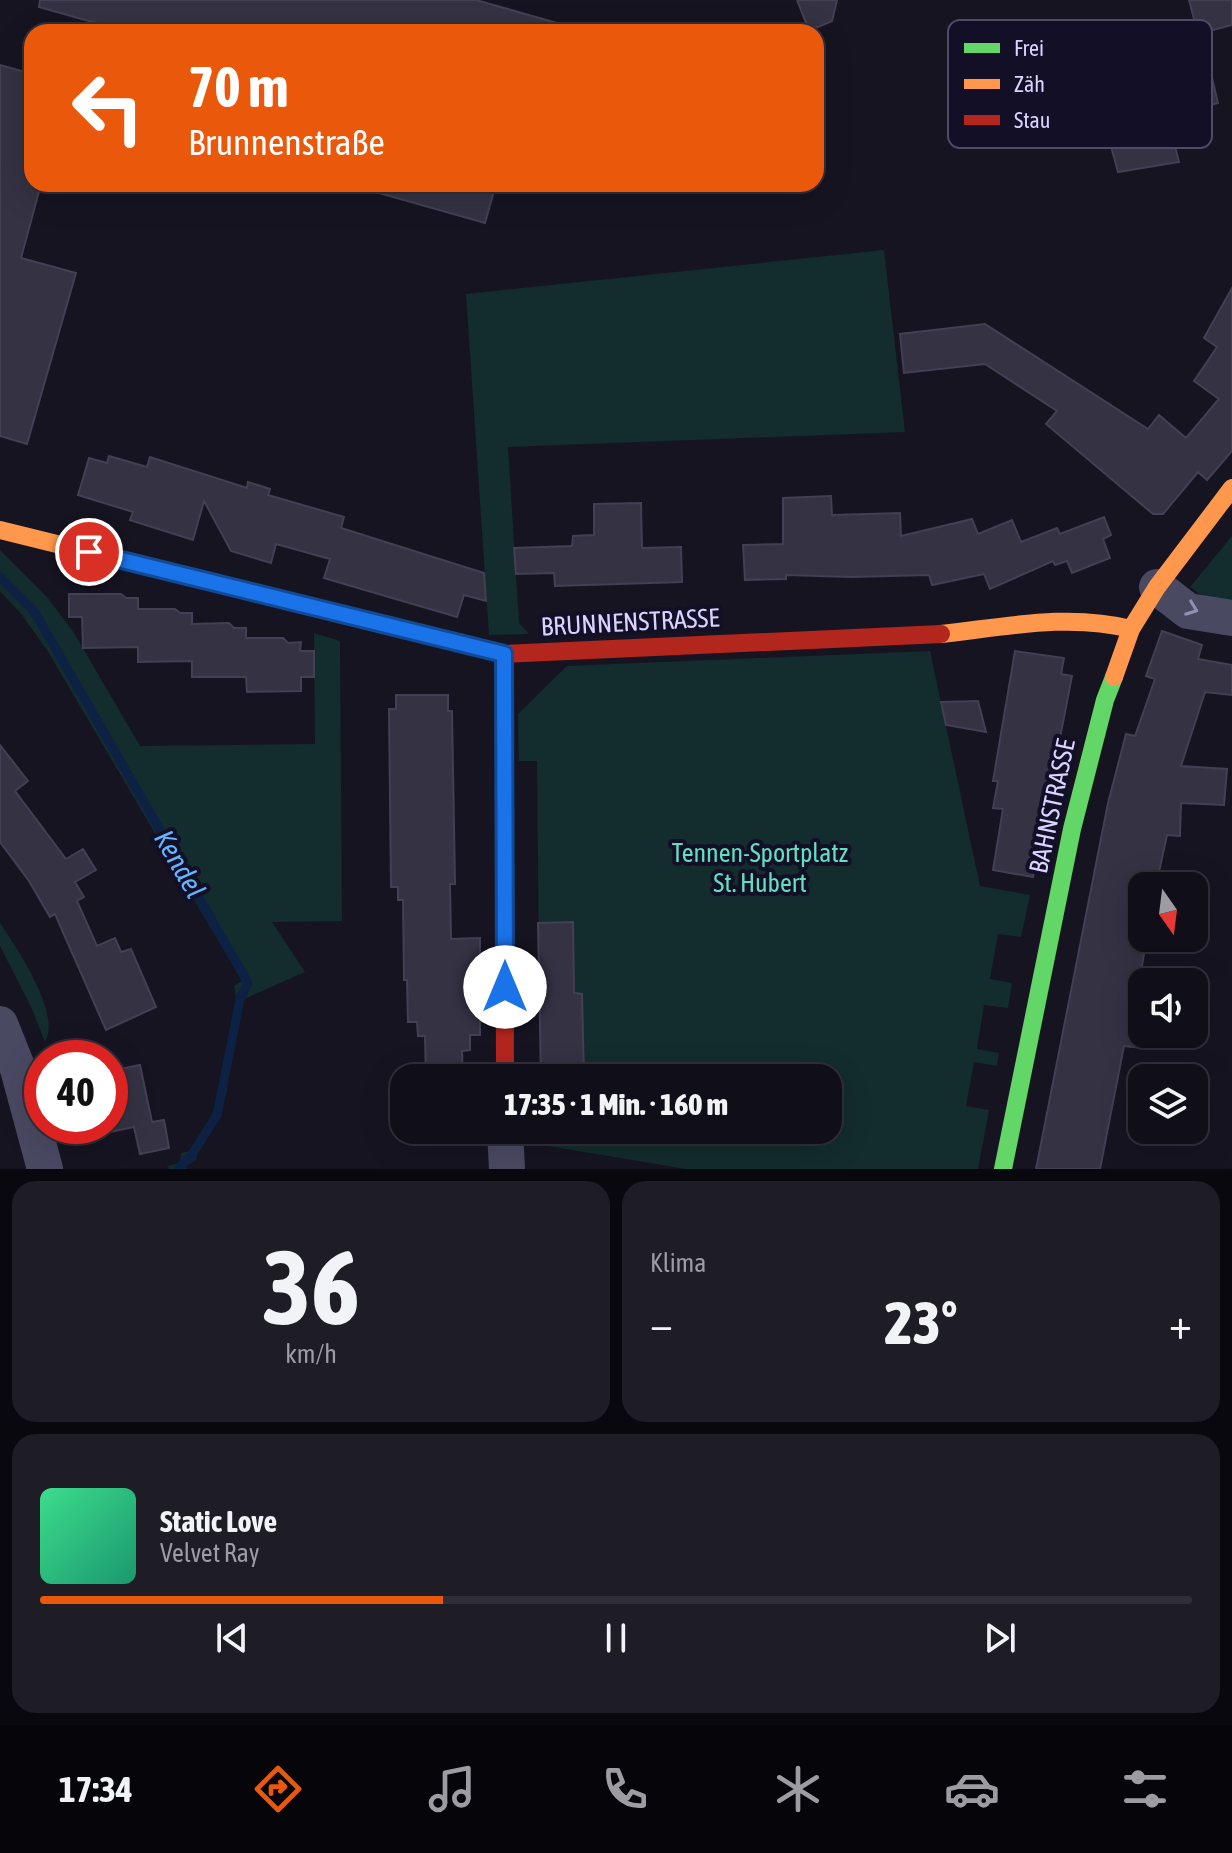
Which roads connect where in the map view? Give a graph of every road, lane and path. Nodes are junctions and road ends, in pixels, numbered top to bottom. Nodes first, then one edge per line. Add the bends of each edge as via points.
1 (1232, 488) edge
2 (0, 530) edge
3 (1157, 587) junction
4 (1232, 618) edge
5 (1131, 629) junction
6 (504, 654) junction
7 (0, 1024) edge
8 (505, 1064) edge
9 (506, 1144) edge
10 (45, 1169) edge
11 (507, 1169) edge
12 (1003, 1169) edge

1 - 3 street, BAHNSTRASSE
2 - 6 street, BRUNNENSTRASSE
3 -> 4 street via 1188,611
3 - 5 street, BAHNSTRASSE
5 - 6 street, BRUNNENSTRASSE via 1071,620 928,635
5 - 12 street, BAHNSTRASSE via 1081,788
6 - 8 street
7 - 10 street
9 - 11 street

